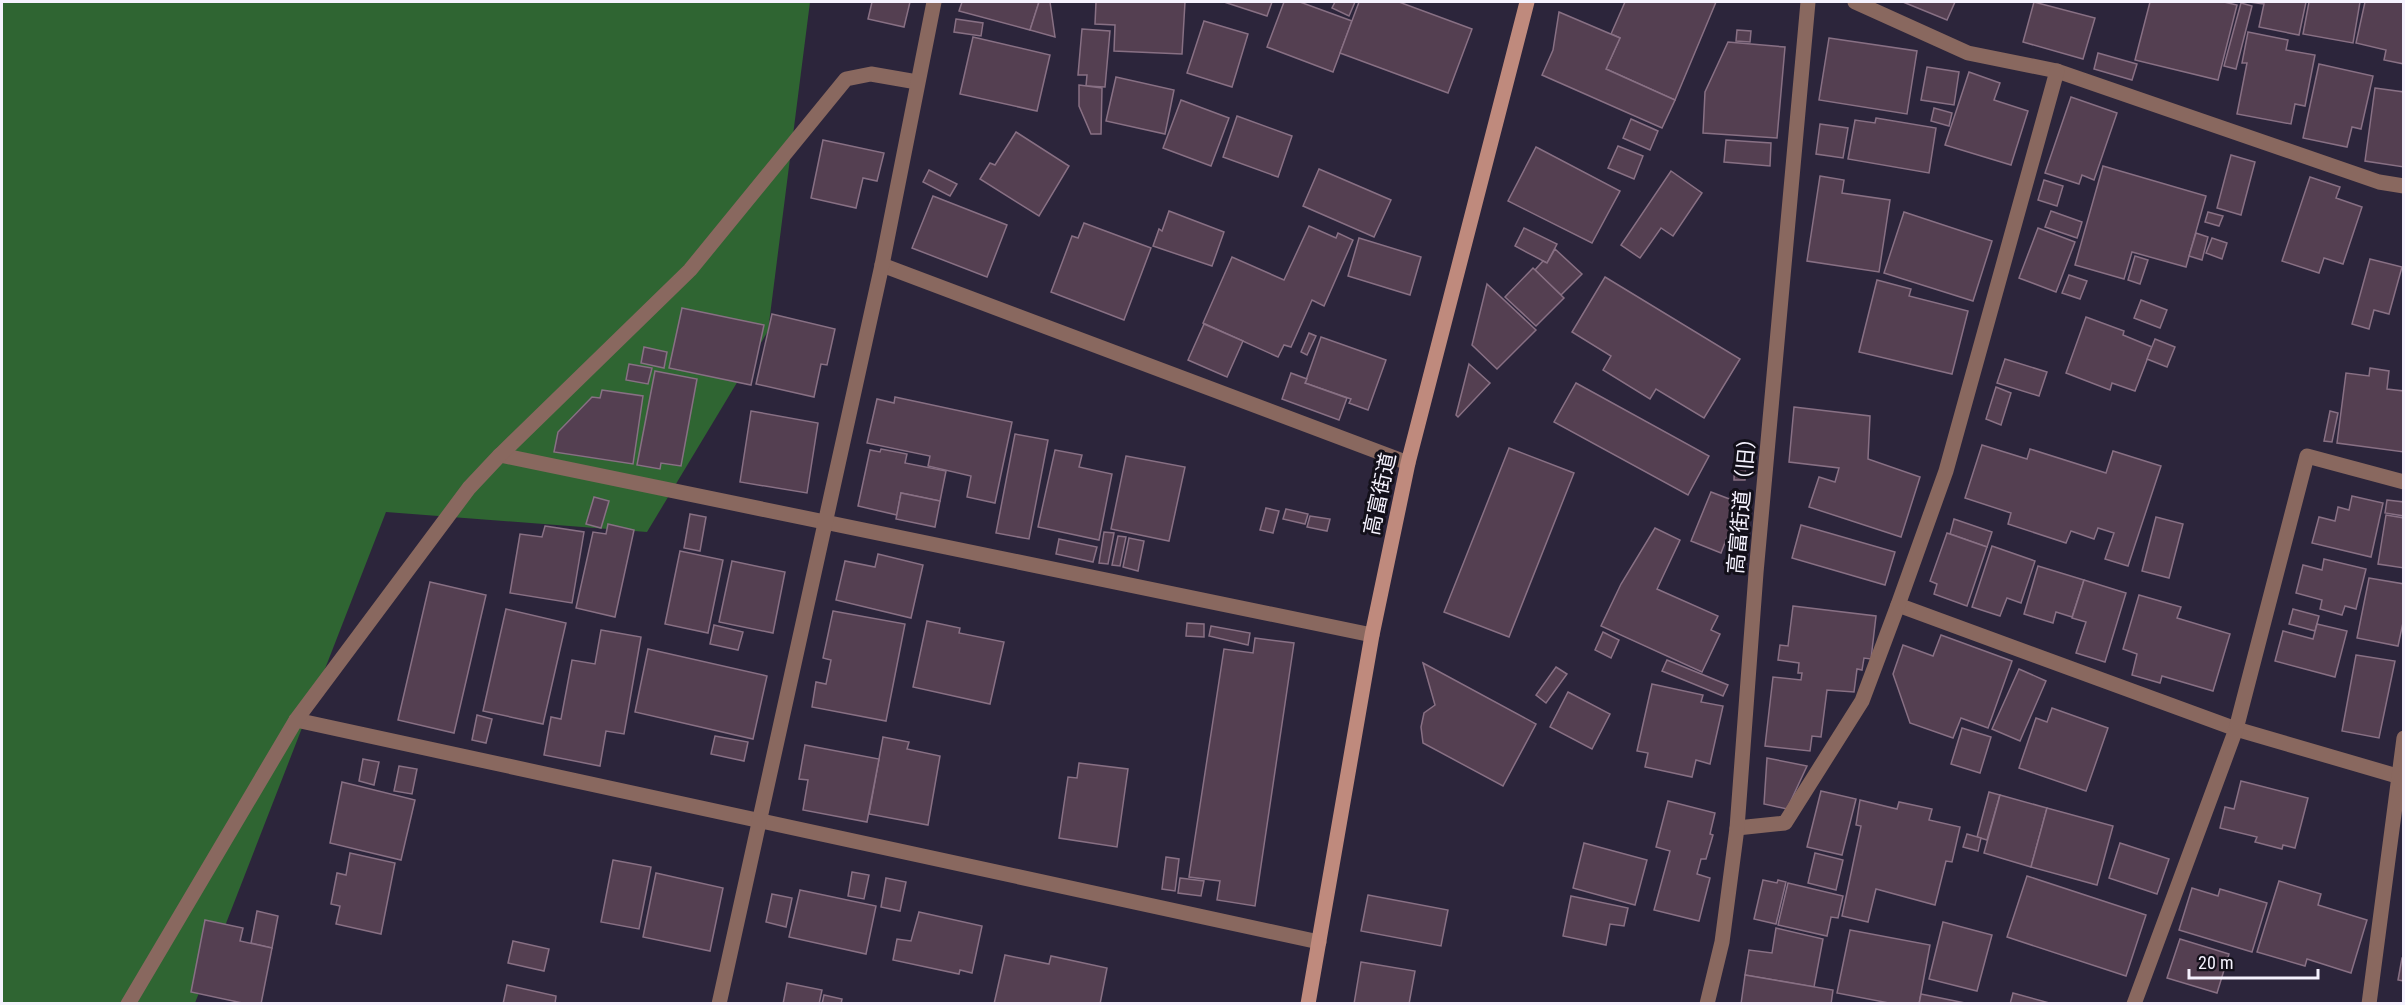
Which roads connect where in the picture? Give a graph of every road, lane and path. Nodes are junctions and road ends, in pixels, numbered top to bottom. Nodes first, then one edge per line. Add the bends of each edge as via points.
1 (934, 2) edge
2 (1527, 2) edge
3 (1808, 2) edge
4 (1855, 2) edge
5 (2057, 72) junction
6 (917, 82) junction
7 (2403, 186) edge
8 (882, 265) junction
9 (500, 455) junction
10 (1408, 462) junction
11 (2403, 482) edge
12 (825, 523) junction
13 (1898, 605) junction
14 (1372, 635) junction
15 (296, 720) junction
16 (2236, 729) junction
17 (2403, 738) edge
18 (2401, 777) edge
19 (760, 822) junction
20 (1737, 828) junction
21 (1319, 942) junction
22 (128, 1004) edge
23 (719, 1004) edge
24 (1308, 1004) edge
25 (1707, 1004) edge
26 (2134, 1004) edge
27 (2369, 1004) edge

1 - 6 street
2 - 10 street, 高富街道
3 - 20 street, 高富街道（旧）
4 - 5 street via 1968,53
5 - 7 street via 2379,182
5 - 13 street via 1946,471
6 - 8 street
6 - 9 street via 871,74 846,79 690,270
8 - 10 street
8 - 12 street
9 - 12 street
9 - 15 street via 469,488
10 - 14 street, 高富街道
11 - 16 street via 2307,456
12 - 14 street
12 - 19 street
13 - 16 street
13 - 20 street via 1862,701 1785,824
14 - 21 street, 高富街道
15 - 19 street
15 - 22 street
16 - 18 street
16 - 26 street
17 - 18 street
18 - 27 street
19 - 21 street
19 - 23 street
20 - 25 street, 高富街道（旧） via 1722,942
21 - 24 street, 高富街道

